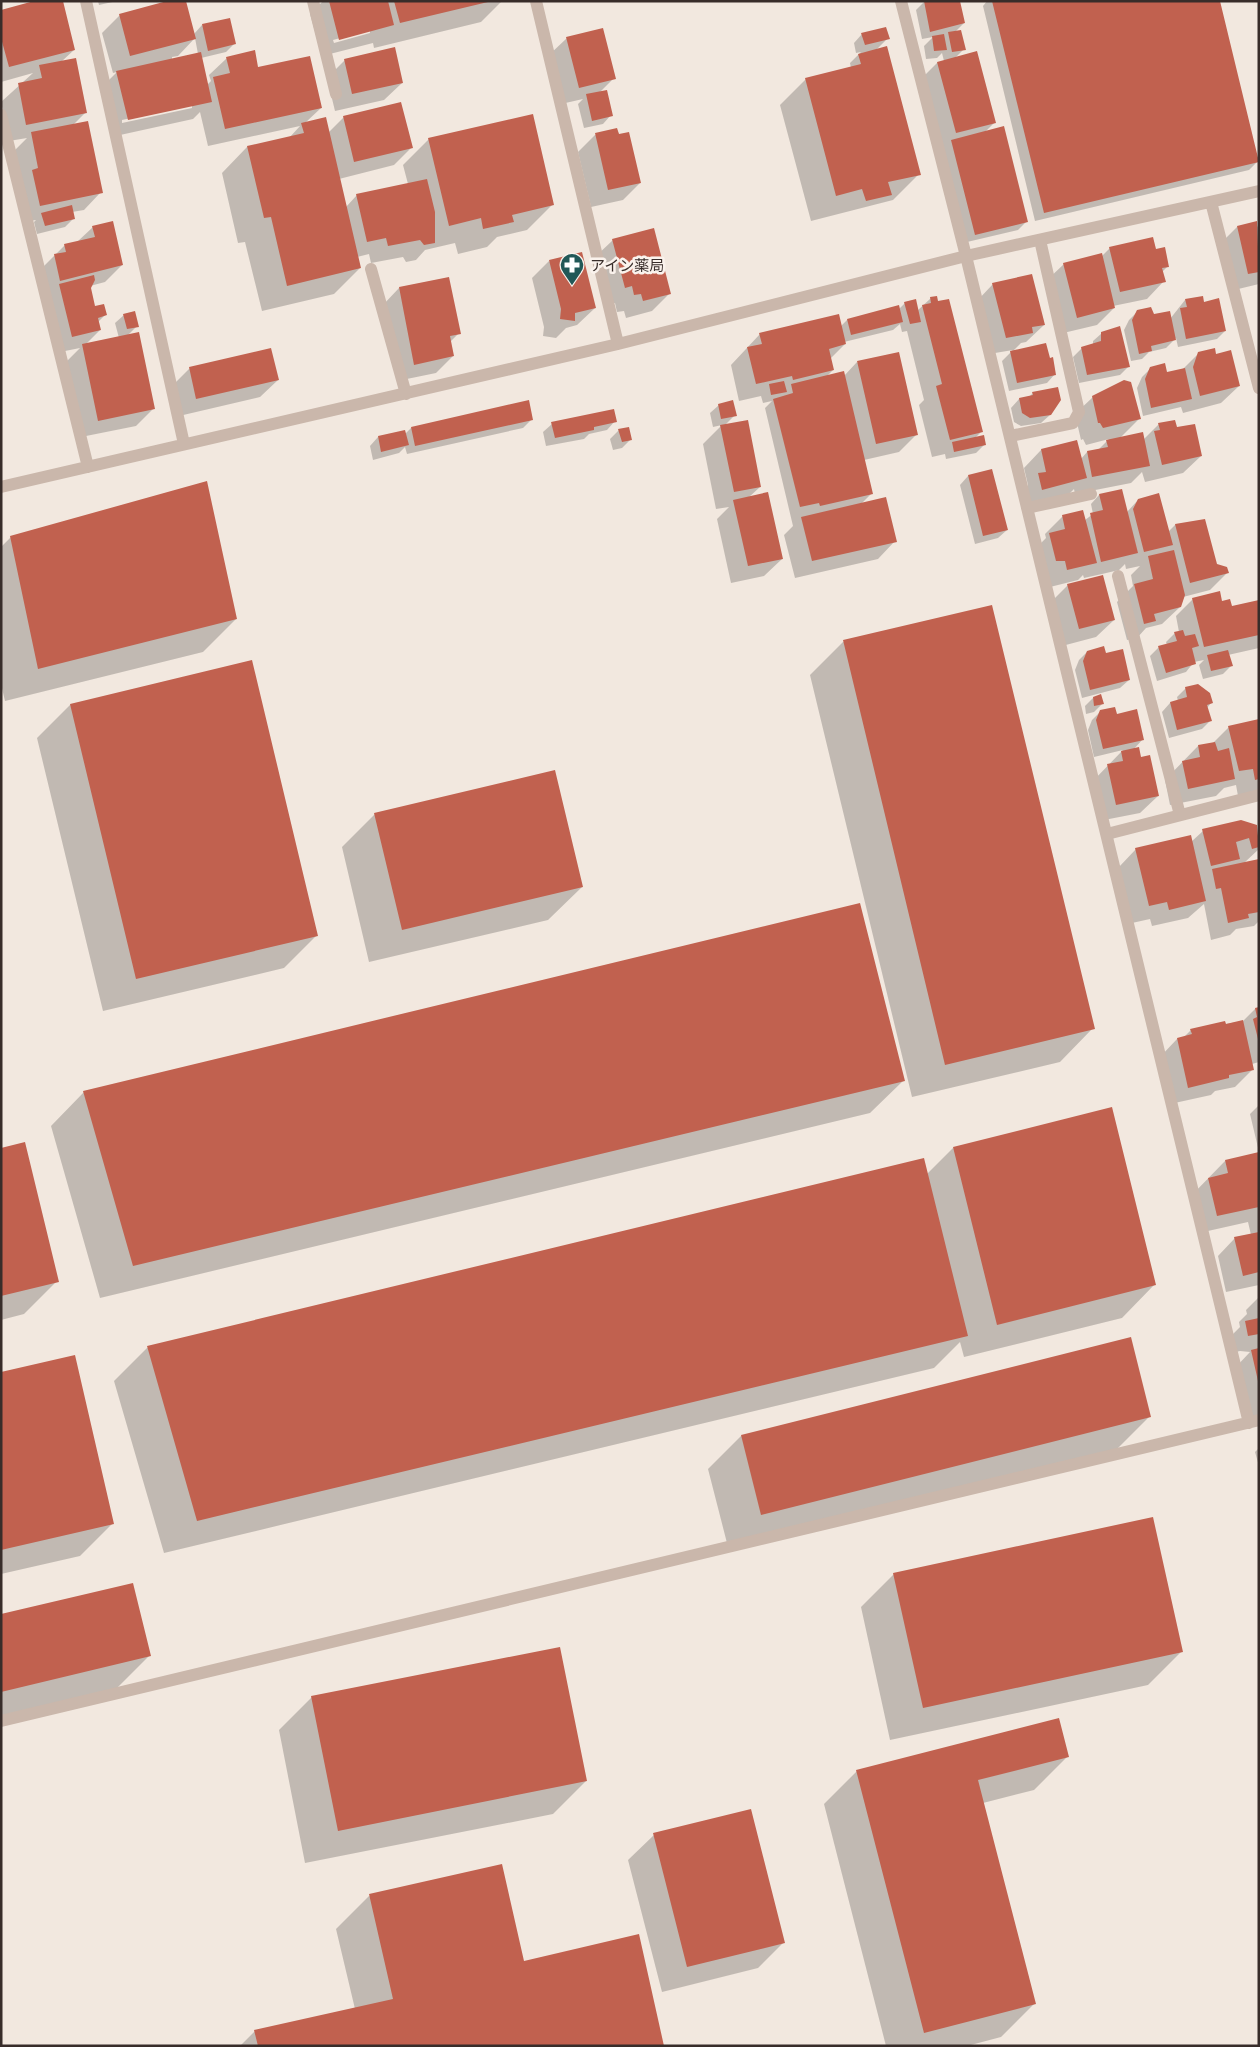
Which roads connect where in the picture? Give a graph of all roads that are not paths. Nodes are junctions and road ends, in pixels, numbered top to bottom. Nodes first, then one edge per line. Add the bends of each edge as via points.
1 (86, 1) edge
2 (313, 1) edge
3 (536, 1) edge
4 (902, 1) edge
5 (336, 94) dead end
6 (1, 115) edge
7 (1259, 191) edge
8 (1211, 202) junction
9 (1040, 240) junction
10 (966, 256) junction
11 (372, 269) dead end
12 (618, 344) junction
13 (1259, 388) edge
14 (406, 394) junction
15 (1010, 436) junction
16 (184, 444) junction
17 (88, 467) junction
18 (1, 487) edge
19 (1091, 494) dead end
20 (1027, 508) junction
21 (1118, 576) dead end
22 (1259, 795) edge
23 (1180, 815) junction
24 (1107, 834) junction
25 (1254, 1422) edge
26 (1, 1721) edge

1 - 16 street
2 - 5 street
3 - 12 street
4 - 10 street
6 - 17 street
7 - 8 street
8 - 9 street
8 - 13 street
9 - 10 street
9 - 15 street via 1079,412 1073,423
10 - 12 street
10 - 15 street
11 - 14 street
12 - 14 street
14 - 16 street
15 - 20 street
16 - 17 street
17 - 18 street
19 - 20 street
20 - 24 street
21 - 23 street
22 - 23 street
23 - 24 street
24 - 25 street
25 - 26 street

